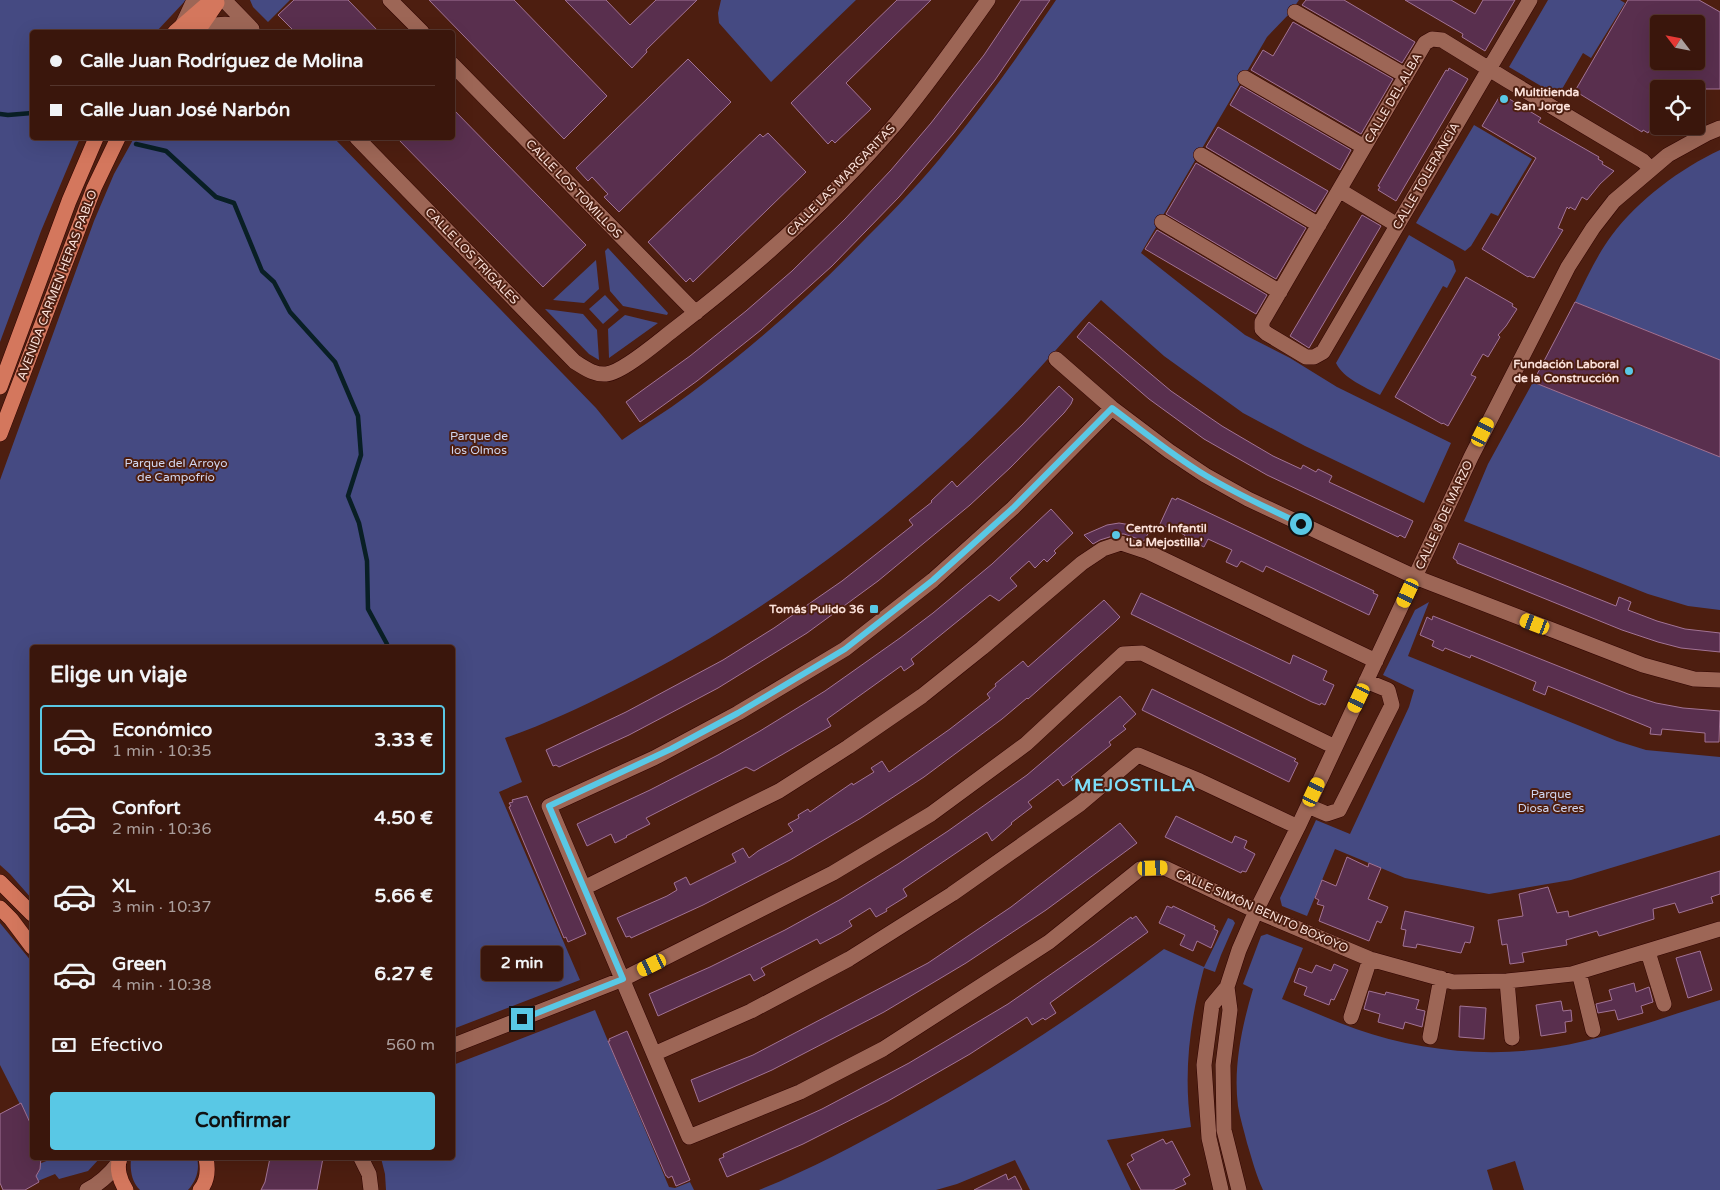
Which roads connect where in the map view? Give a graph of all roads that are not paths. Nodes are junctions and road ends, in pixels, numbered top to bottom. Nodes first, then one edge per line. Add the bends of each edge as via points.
1 (194, 0) edge
2 (217, 0) edge
3 (224, 0) edge
4 (237, 0) edge
5 (390, 0) edge
6 (988, 0) edge
7 (1530, 0) edge
8 (1295, 12) dead end
9 (239, 16) junction
10 (179, 29) edge
11 (199, 30) edge
12 (202, 30) edge
13 (251, 30) edge
14 (253, 30) edge
15 (420, 30) edge
16 (455, 67) edge
17 (1489, 69) junction
18 (1406, 76) junction
19 (1245, 78) dead end
20 (1720, 128) edge
21 (95, 140) edge
22 (117, 140) edge
23 (359, 140) edge
24 (1364, 147) junction
25 (1200, 155) dead end
26 (1651, 169) junction
27 (1339, 190) junction
28 (1162, 222) dead end
29 (1319, 225) junction
30 (1397, 225) junction
31 (1280, 292) junction
32 (696, 313) junction
33 (1323, 352) joint
34 (1056, 359) dead end
35 (590, 372) joint
36 (0, 387) edge
37 (1112, 408) junction
38 (0, 434) edge
39 (1415, 577) junction
40 (1376, 661) junction
41 (1720, 680) edge
42 (1366, 682) junction
43 (1336, 747) junction
44 (1308, 806) junction
45 (1298, 827) junction
46 (0, 882) edge
47 (584, 888) junction
48 (0, 908) edge
49 (1256, 911) junction
50 (30, 912) edge
51 (1720, 930) edge
52 (30, 944) edge
53 (1648, 952) junction
54 (1370, 959) junction
55 (1580, 972) junction
56 (1441, 978) junction
57 (623, 979) junction
58 (1507, 980) junction
59 (1227, 987) junction
60 (1664, 1004) dead end
61 (1351, 1018) dead end
62 (1593, 1030) dead end
63 (1430, 1038) dead end
64 (1512, 1038) dead end
65 (455, 1045) edge
66 (654, 1054) junction
67 (119, 1160) edge
68 (362, 1160) edge
69 (210, 1162) edge
70 (202, 1189) edge
71 (87, 1190) edge
72 (126, 1190) edge
73 (370, 1190) edge
74 (1222, 1190) edge
75 (1239, 1190) edge

1 - 10 street
2 - 10 main road via 205,6
2 - 11 main road
3 - 9 street
4 - 9 street
5 - 15 street
6 - 32 street, CALLE LAS MARGARITAS via 896,122 846,178 797,227
7 - 17 street, CALLE TOLERANCIA
8 - 18 street
9 - 14 street
12 - 13 street via 229,23
16 - 32 street, CALLE LOS TOMILLOS
17 - 18 street, CALLE DEL ALBA via 1442,40 1432,39 1425,43
17 - 26 street via 1643,161
17 - 30 street, CALLE TOLERANCIA
18 - 24 street, CALLE DEL ALBA
19 - 24 street
20 - 26 street, CALLE 8 DE MARZO via 1668,155
21 - 36 main road, AVENIDA CARMEN HERAS PABLO
22 - 38 main road, AVENIDA CARMEN HERAS PABLO via 94,188
23 - 35 street, CALLE LOS TRIGALES via 575,362
24 - 27 street, CALLE DEL ALBA
25 - 29 street
26 - 39 street, CALLE 8 DE MARZO via 1614,201 1568,267 1470,457
27 - 29 street, CALLE DEL ALBA
27 - 30 street
28 - 31 street
29 - 31 street, CALLE DEL ALBA
30 - 33 street, CALLE TOLERANCIA
31 - 33 street, CALLE DEL ALBA via 1262,322 1262,328 1306,357
32 - 35 street, CALLE LAS MARGARITAS via 630,364 607,375
34 - 37 street
37 - 39 street via 1169,451 1248,499
37 - 47 street via 1013,508 933,580 845,649 663,753 549,806
39 - 40 street, CALLE 8 DE MARZO
39 - 41 street via 1643,665 1694,679
40 - 42 street, CALLE 8 DE MARZO
40 - 47 street via 1148,552 1121,543 1103,549 1082,563 922,696 848,747 779,791
42 - 43 street, CALLE 8 DE MARZO
42 - 44 street via 1388,690 1392,705 1339,810 1327,814
43 - 44 street, CALLE 8 DE MARZO
43 - 57 street via 1142,653 1124,654 1026,744 931,814 833,873
44 - 45 street, CALLE 8 DE MARZO
45 - 49 street, CALLE 8 DE MARZO
45 - 66 street via 1138,755 1080,804 952,894 872,944 751,1011
46 - 50 main road
47 - 57 street
48 - 52 main road
49 - 54 street, CALLE SIMÓN BENITO BOXOYO
49 - 59 street, CALLE 8 DE MARZO
49 - 66 street, CALLE SIMÓN BENITO BOXOYO via 1165,868 1140,869 1049,942 883,1049 800,1092 689,1137
51 - 53 street, CALLE SIMÓN BENITO BOXOYO
53 - 55 street, CALLE SIMÓN BENITO BOXOYO
53 - 60 street
54 - 56 street, CALLE SIMÓN BENITO BOXOYO
54 - 61 street
55 - 58 street, CALLE SIMÓN BENITO BOXOYO
55 - 62 street
56 - 58 street, CALLE SIMÓN BENITO BOXOYO via 1453,982
56 - 63 street
57 - 65 street
57 - 66 street
58 - 64 street
59 - 74 street via 1212,1005 1204,1065 1209,1138
59 - 75 street via 1230,1010 1223,1066 1224,1130
67 - 71 street via 109,1175
67 - 72 main road via 121,1183
68 - 73 street via 369,1174
69 - 70 main road

